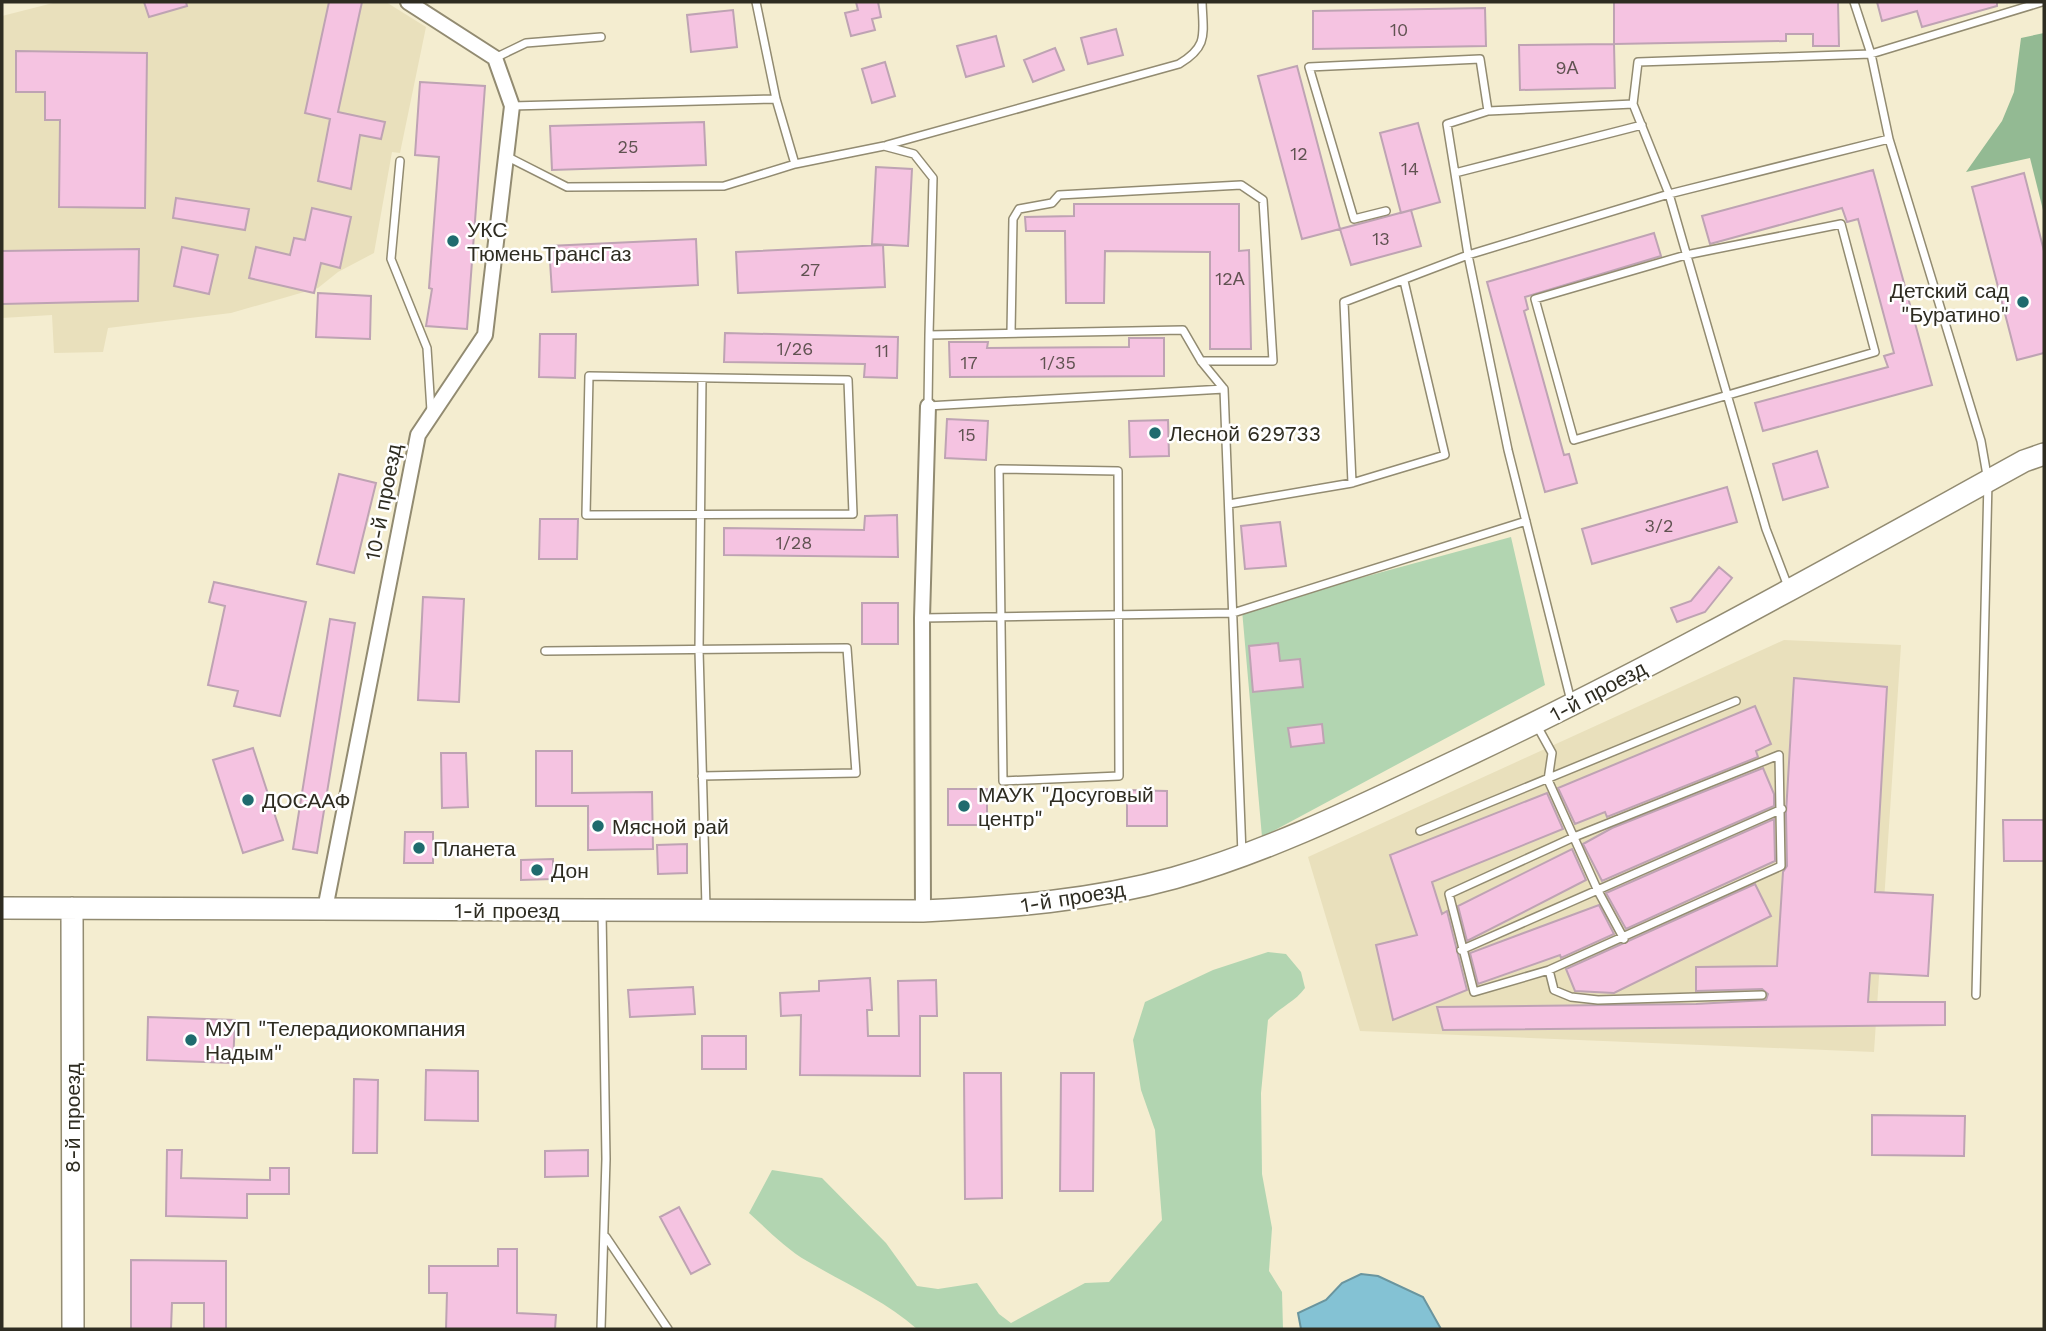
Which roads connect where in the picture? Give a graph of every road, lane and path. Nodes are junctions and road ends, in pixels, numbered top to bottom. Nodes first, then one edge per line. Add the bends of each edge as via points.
1 (408, 2) edge
2 (756, 2) edge
3 (1202, 2) edge
4 (1854, 2) edge
5 (2042, 2) edge
6 (601, 37) dead end
7 (1871, 54) junction
8 (495, 58) junction
9 (776, 99) junction
10 (1633, 104) junction
11 (512, 106) junction
12 (1488, 111) junction
13 (1642, 125) junction
14 (1889, 139) junction
15 (884, 146) junction
16 (503, 155) junction
17 (400, 161) dead end
18 (795, 164) junction
19 (1455, 173) junction
20 (1669, 194) junction
21 (1386, 211) dead end
22 (1468, 255) junction
23 (1686, 255) junction
24 (1404, 281) junction
25 (1011, 333) junction
26 (929, 335) junction
27 (1201, 361) junction
28 (702, 379) junction
29 (1224, 389) junction
30 (1727, 396) junction
31 (928, 406) junction
32 (432, 414) junction
33 (2044, 454) edge
34 (1988, 481) junction
35 (1352, 483) junction
36 (1229, 504) junction
37 (701, 517) junction
38 (1526, 522) junction
39 (1789, 590) junction
40 (1233, 612) junction
41 (1119, 617) junction
42 (922, 618) junction
43 (1000, 618) junction
44 (699, 650) junction
45 (545, 652) dead end
46 (1736, 701) dead end
47 (1572, 705) junction
48 (1536, 724) junction
49 (702, 776) junction
50 (1548, 780) junction
51 (1782, 810) junction
52 (1420, 831) dead end
53 (1574, 837) junction
54 (1242, 857) junction
55 (1598, 891) junction
56 (2, 908) edge
57 (72, 908) junction
58 (325, 909) junction
59 (602, 911) junction
60 (923, 911) junction
61 (706, 912) junction
62 (1624, 939) junction
63 (1461, 950) junction
64 (1549, 970) junction
65 (1762, 995) dead end
66 (1976, 995) dead end
67 (605, 1236) junction
68 (73, 1329) edge
69 (601, 1329) edge
70 (668, 1329) edge

1 - 8 street
2 - 9 lane
3 - 15 lane via 1203,43 1179,64
4 - 7 lane
5 - 7 lane
6 - 8 lane via 526,43
7 - 10 lane via 1638,62
7 - 14 lane
8 - 11 street, 10-й проезд
9 - 11 lane
9 - 18 lane
10 - 12 lane
10 - 13 lane
11 - 16 street, 10-й проезд
12 - 19 lane via 1447,124
12 - 21 lane via 1480,59 1309,67 1354,219
13 - 19 lane
13 - 20 lane
14 - 20 lane
14 - 34 lane via 1981,441
15 - 18 lane
15 - 26 lane via 914,154 933,178
16 - 18 lane via 567,187 724,186
16 - 32 street, 10-й проезд via 485,335
17 - 32 lane via 390,259 427,348
19 - 22 lane
20 - 22 lane
20 - 23 lane
22 - 24 lane
22 - 38 lane
23 - 30 lane
23 - 30 lane via 1841,224 1875,352
23 - 30 lane via 1535,299 1574,440
24 - 35 lane via 1344,302
24 - 35 lane via 1445,455
25 - 26 lane
25 - 27 lane via 1183,330
25 - 27 lane via 1013,219 1019,209 1052,203 1059,195 1241,185 1263,201 1273,361
26 - 31 lane
27 - 29 lane
28 - 37 lane
28 - 37 lane via 589,376 586,515
28 - 37 lane via 848,380 853,514
29 - 31 lane
29 - 36 lane
30 - 39 lane
31 - 42 street
32 - 58 street, 10-й проезд via 418,435
33 - 34 street, 1-й проезд
34 - 39 street, 1-й проезд
34 - 66 lane
35 - 36 lane
36 - 40 lane
37 - 44 lane
38 - 40 lane
38 - 47 lane
39 - 47 street, 1-й проезд
40 - 41 lane
40 - 54 lane
41 - 43 lane
41 - 43 lane via 1118,471 999,469
41 - 43 lane via 1119,776 1003,781
42 - 43 lane
42 - 60 street
44 - 45 lane
44 - 49 lane
44 - 49 lane via 847,648 856,773
46 - 50 lane
47 - 48 street, 1-й проезд
48 - 50 lane via 1552,753
48 - 54 street, 1-й проезд
49 - 61 lane
50 - 52 lane
50 - 53 lane
51 - 53 lane via 1779,755
51 - 55 lane
51 - 62 lane via 1781,866
53 - 55 lane
53 - 63 lane via 1449,894
54 - 60 street, 1-й проезд via 1094,896 1032,905
55 - 62 lane
55 - 63 lane
56 - 57 street, 1-й проезд
57 - 58 street, 1-й проезд
57 - 68 street, 8-й проезд
58 - 59 street, 1-й проезд
59 - 61 street, 1-й проезд
59 - 67 lane
60 - 61 street, 1-й проезд
62 - 64 lane
63 - 64 lane via 1475,992
64 - 65 lane via 1554,990 1571,998
67 - 69 lane
67 - 70 lane

